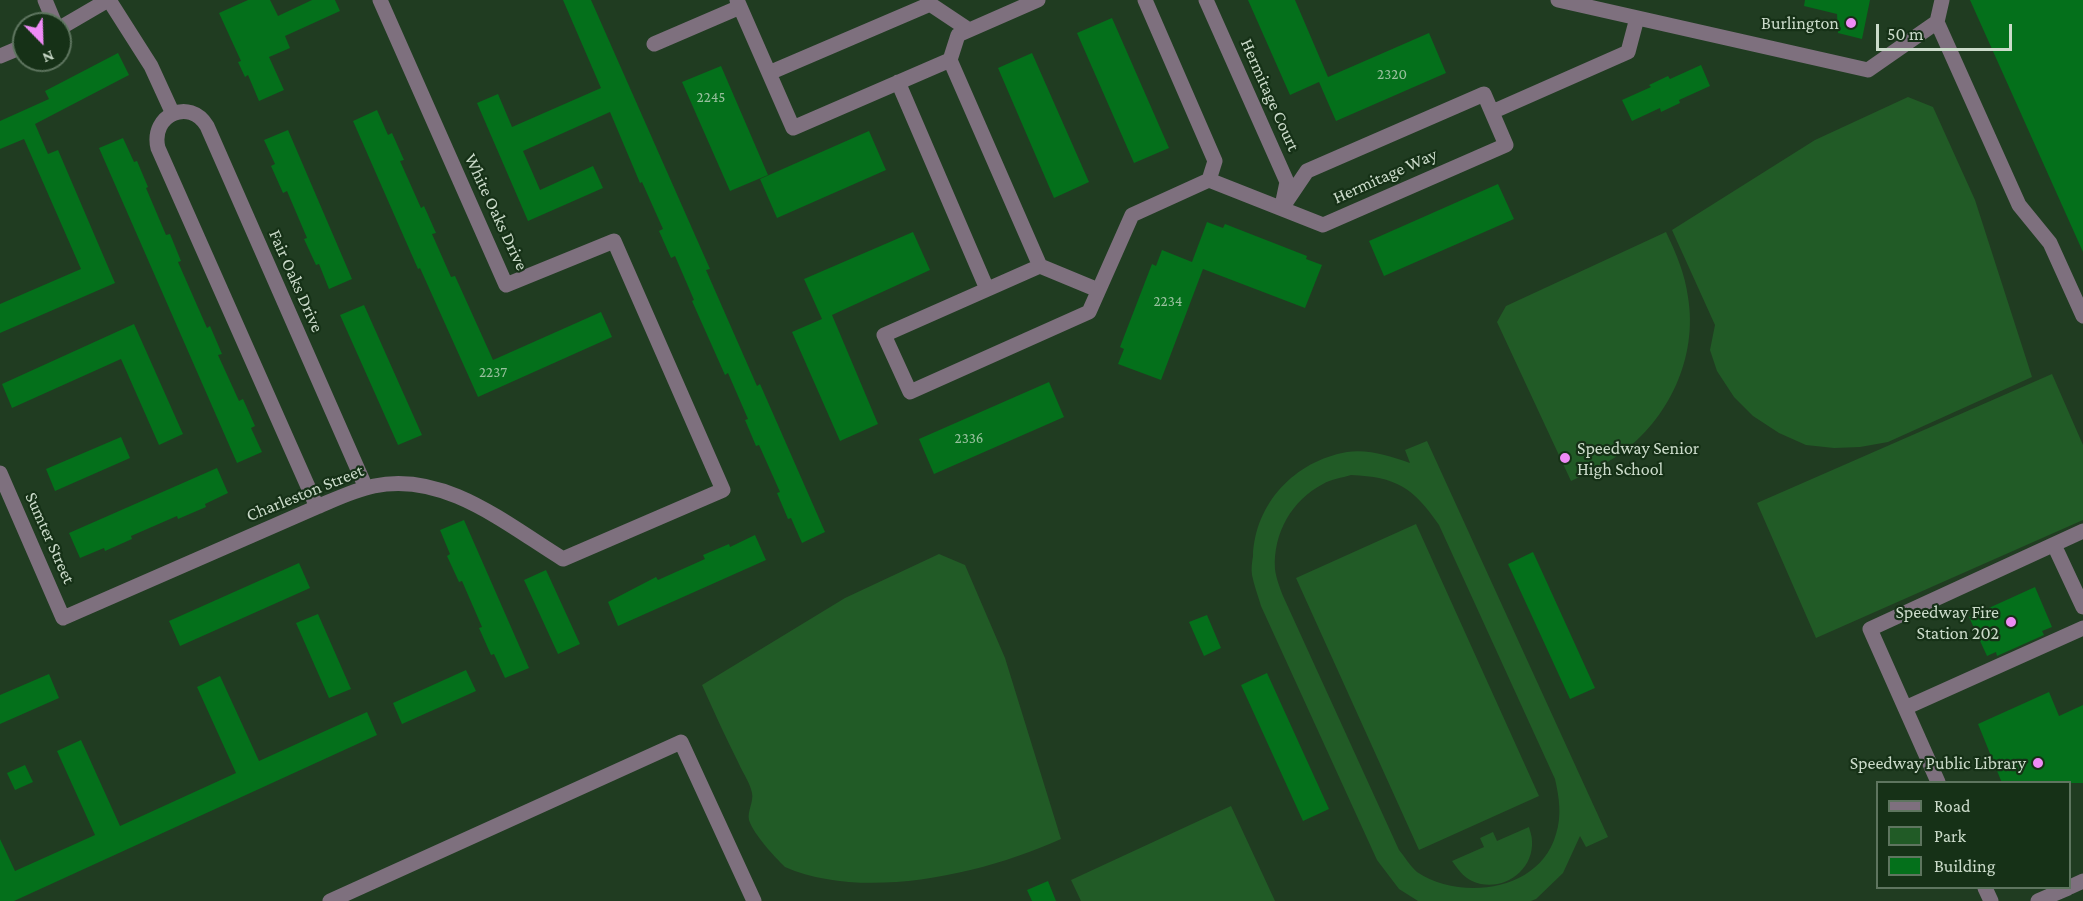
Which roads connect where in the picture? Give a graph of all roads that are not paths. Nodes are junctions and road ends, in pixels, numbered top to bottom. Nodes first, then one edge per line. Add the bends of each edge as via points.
1 (109, 0) edge
2 (380, 0) edge
3 (1038, 0) edge
4 (1145, 0) edge
5 (1206, 0) edge
6 (1558, 0) edge
7 (1942, 0) edge
8 (738, 4) edge
9 (1637, 18) junction
10 (72, 21) edge
11 (1937, 22) junction
12 (969, 30) junction
13 (654, 44) dead end
14 (950, 60) junction
15 (769, 73) junction
16 (898, 81) junction
17 (1492, 112) junction
18 (173, 114) junction
19 (1209, 180) junction
20 (1282, 208) junction
21 (1040, 266) junction
22 (987, 289) junction
23 (1098, 290) junction
24 (2083, 316) edge
25 (0, 473) edge
26 (366, 488) junction
27 (723, 490) joint
28 (317, 507) junction
29 (2083, 531) edge
30 (2054, 545) junction
31 (2083, 607) edge
32 (63, 618) joint
33 (2083, 628) edge
34 (1905, 708) junction
35 (1937, 781) edge
36 (2065, 889) edge
37 (330, 901) edge
38 (754, 901) edge
39 (2038, 901) edge

1 - 10 street
1 - 18 street via 151,66
2 - 27 street, White Oaks Drive via 506,285 614,241
3 - 12 street
4 - 19 street via 1215,161
5 - 20 street, Hermitage Court via 1287,182
6 - 9 street
7 - 11 street
8 - 13 street
8 - 15 street
9 - 11 street via 1868,70
9 - 17 street via 1628,52
11 - 24 street via 2019,205 2050,243
12 - 14 street via 958,35
12 - 15 street via 930,4
14 - 16 street
14 - 21 street
15 - 16 street via 793,128
16 - 22 street
17 - 20 street via 1484,94 1307,171
17 - 20 street, Hermitage Way via 1506,145 1323,225
18 - 26 street, Fair Oaks Drive via 195,114 207,126
18 - 28 street via 160,125 158,148
19 - 20 street, Hermitage Way
19 - 23 street via 1132,215
21 - 22 street
21 - 23 street
22 - 23 street via 884,335 909,392 1089,312
25 - 32 street, Sumter Street
26 - 27 street, Charleston Street via 408,484 449,492 563,560
26 - 28 street, Charleston Street
28 - 32 street, Charleston Street
29 - 30 street
30 - 31 street
30 - 34 street via 1870,629
33 - 34 street
34 - 35 street
36 - 39 street
37 - 38 street via 681,742

